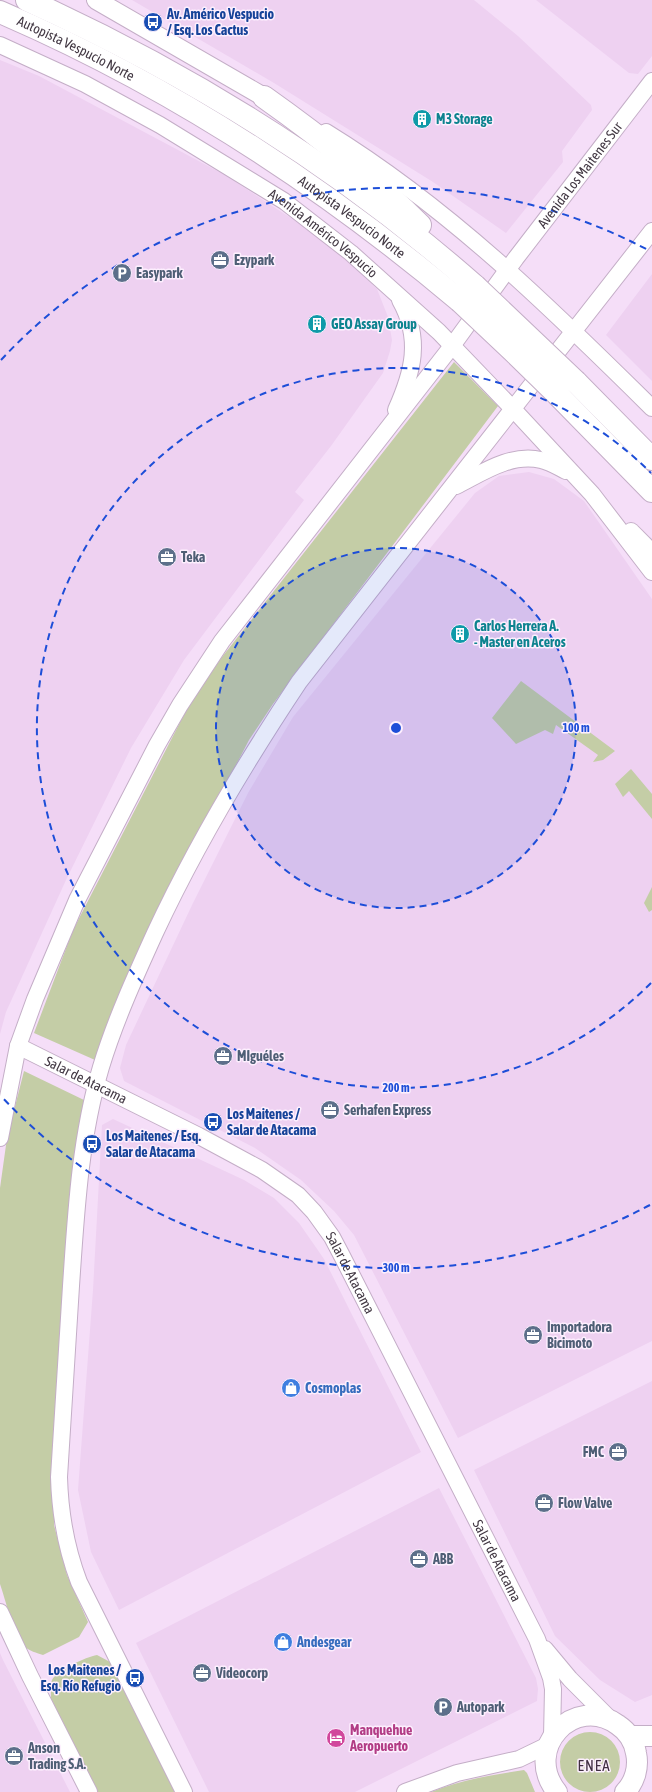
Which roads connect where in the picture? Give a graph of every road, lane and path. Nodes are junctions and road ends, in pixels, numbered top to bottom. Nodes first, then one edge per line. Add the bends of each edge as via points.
1 (27, 0) edge
2 (96, 0) edge
3 (0, 12) edge
4 (0, 45) edge
5 (652, 81) edge
6 (264, 97) junction
7 (652, 231) edge
8 (508, 269) junction
9 (469, 281) junction
10 (395, 292) junction
11 (574, 331) junction
12 (452, 346) junction
13 (652, 408) edge
14 (513, 409) junction
15 (386, 432) junction
16 (612, 450) junction
17 (652, 459) edge
18 (575, 476) junction
19 (451, 488) junction
20 (652, 490) edge
21 (592, 494) junction
22 (652, 506) edge
23 (652, 552) edge
24 (652, 572) edge
25 (18, 1046) junction
26 (97, 1085) junction
27 (0, 1138) edge
28 (0, 1612) edge
29 (537, 1639) junction
30 (612, 1721) junction
31 (629, 1736) junction
32 (652, 1736) edge
33 (550, 1741) junction
34 (635, 1781) edge
35 (89, 1792) edge
36 (184, 1792) edge
37 (405, 1792) edge
38 (557, 1792) edge

1 - 9 highway, Autopista Vespucio Norte via 139,54 251,120 358,193
2 - 6 main road
3 - 16 highway, Autopista Vespucio Norte, bridge via 148,84 246,143 356,218 460,301
4 - 10 street, Avenida Américo Vespucio via 106,95 236,170 324,231
5 - 8 street, Avenida Los Maitenes Sur
6 - 8 street via 315,125 395,177
6 - 9 highway via 310,130 389,195 422,226
7 - 11 street
8 - 11 street
8 - 12 street, Avenida Los Maitenes Sur
9 - 17 highway, Autopista Vespucio Norte, bridge via 576,382
10 - 12 street, Avenida Américo Vespucio
10 - 15 street via 408,315 414,346 406,386
11 - 13 street
11 - 14 street
12 - 14 street, Avenida Américo Vespucio
12 - 15 street, Avenida Los Maitenes Sur
14 - 18 street, Avenida Américo Vespucio
14 - 19 street
15 - 25 street via 227,635 180,705 77,900 34,999
16 - 20 highway, Autopista Vespucio Norte
16 - 22 highway
18 - 19 street via 542,460 523,459 493,466
18 - 21 street, Avenida Américo Vespucio
19 - 26 street via 299,682 236,780 169,903 118,1020
21 - 23 street, Avenida Américo Vespucio
21 - 24 street, Avenida Américo Vespucio
25 - 26 street, Salar de Atacama
25 - 27 street
26 - 29 street, Salar de Atacama via 246,1160 288,1187 314,1212 346,1262
26 - 36 street via 82,1158 74,1243 59,1477 62,1520 68,1552 79,1582
28 - 35 street
29 - 30 street, Salar de Atacama via 570,1679
29 - 33 street, Salar de Atacama via 553,1689
30 - 31 main road
30 - 33 main road via 596,1716 579,1717 563,1724
31 - 32 main road
31 - 34 main road via 636,1751
33 - 37 street via 519,1759 457,1773
33 - 38 main road via 545,1762 546,1771

